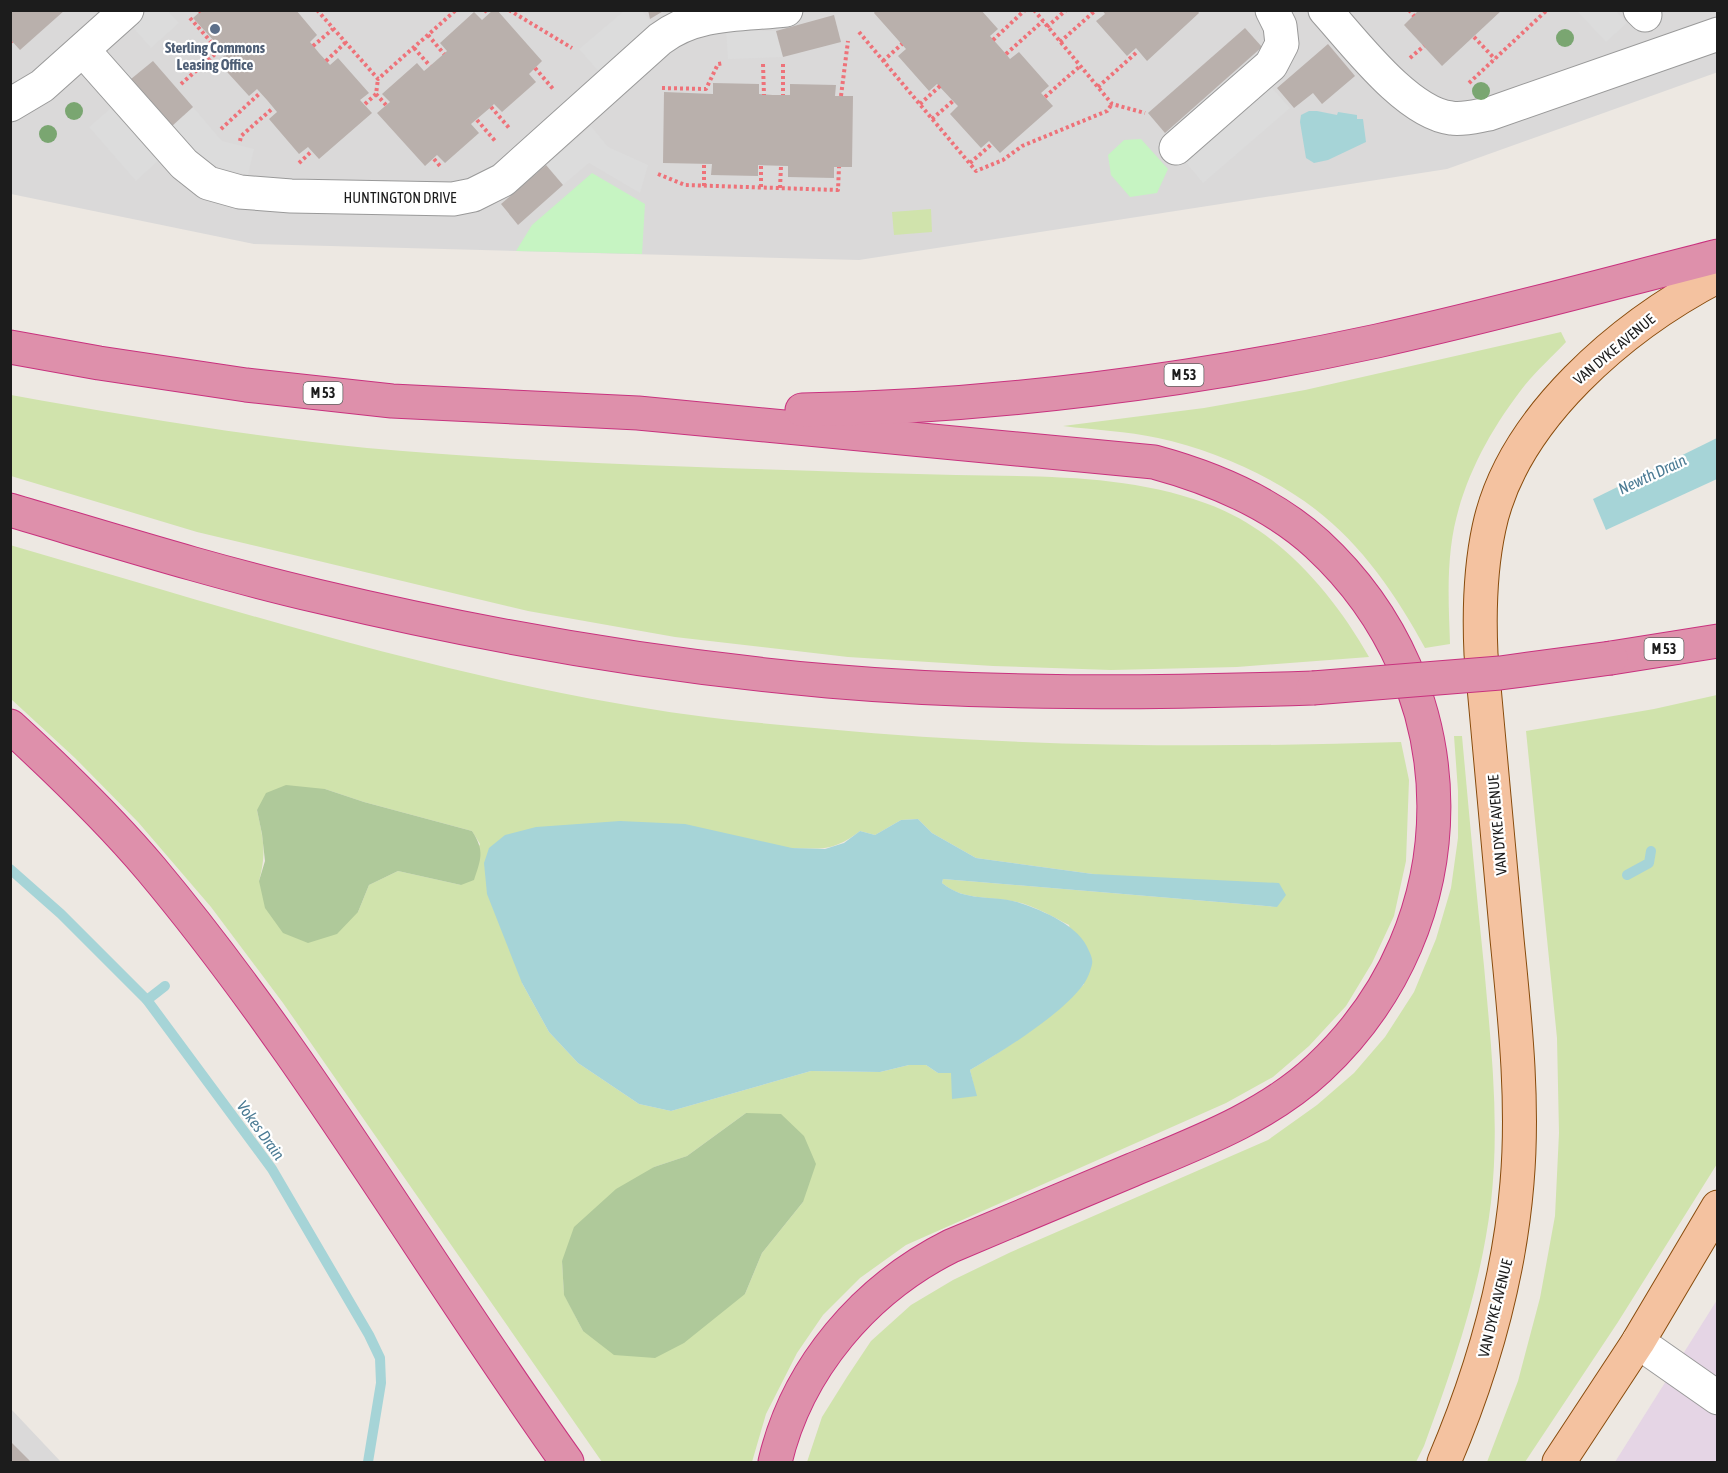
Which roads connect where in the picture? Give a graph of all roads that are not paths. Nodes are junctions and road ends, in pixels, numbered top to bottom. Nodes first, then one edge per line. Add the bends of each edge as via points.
1 (127, 10) edge
2 (786, 10) edge
3 (1272, 10) edge
4 (1325, 10) edge
5 (1718, 34) edge
6 (83, 50) junction
7 (10, 105) edge
8 (1176, 148) dead end
9 (1718, 256) edge
10 (1718, 276) edge
11 (10, 347) edge
12 (638, 413) junction
13 (10, 510) edge
14 (1718, 640) edge
15 (10, 726) edge
16 (1718, 1207) edge
17 (1638, 1341) junction
18 (1718, 1398) edge
19 (567, 1462) edge
20 (775, 1462) edge
21 (1444, 1462) edge
22 (1559, 1462) edge

1 - 6 street
2 - 6 street, HUNTINGTON DRIVE via 717,16 677,28 503,180 473,195 453,199 291,196 240,192 208,183 184,164
3 - 8 street via 1280,26 1282,44 1271,64
4 - 5 street via 1412,102 1451,118 1489,114
6 - 7 street via 42,86
9 - 12 highway, M 53 via 1376,341 1153,380 849,409
10 - 21 main road, VAN DYKE AVENUE via 1682,295 1631,331 1561,395 1518,455 1489,526 1479,606 1481,654 1516,1034 1518,1182 1498,1304 1464,1416
11 - 12 highway, M 53 via 280,389 392,401
12 - 20 highway via 1154,462 1223,484 1287,520 1316,543 1360,591 1395,646 1421,714 1433,770 1432,848 1416,919 1388,983 1343,1044 1317,1070 1253,1115 951,1246 897,1278 854,1317 827,1352 800,1397
13 - 14 highway, M 53, bridge via 315,596 435,622 549,644 826,681 970,691 1085,693 1313,688 1500,673
15 - 19 highway via 149,867 221,956 304,1072
16 - 17 main road
17 - 18 street
17 - 22 main road

